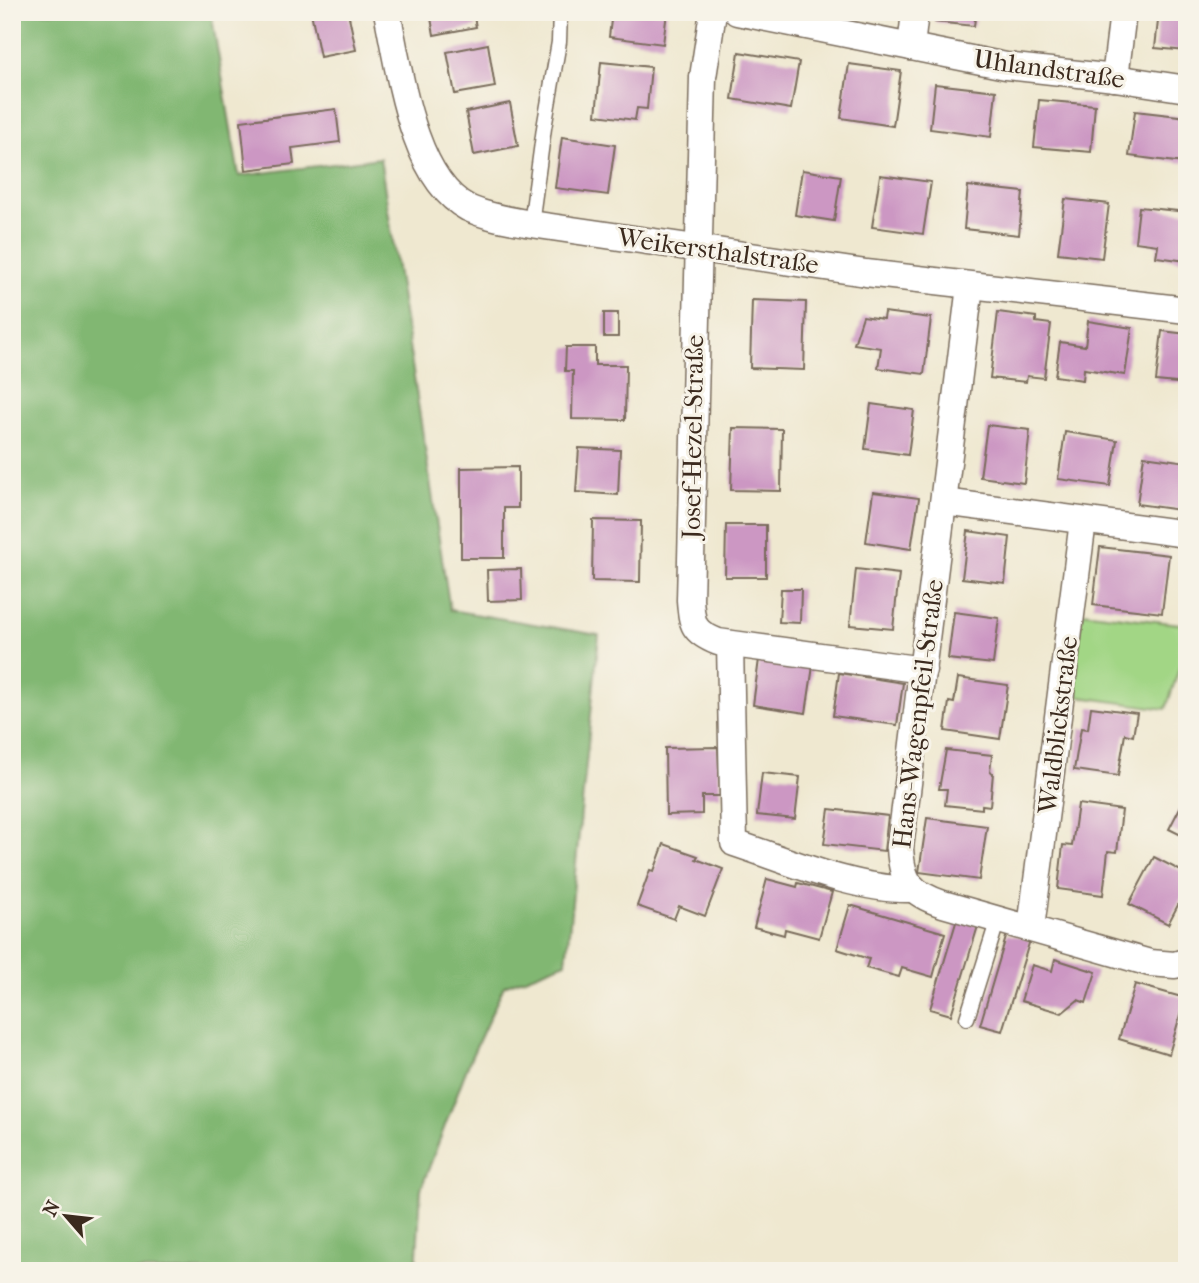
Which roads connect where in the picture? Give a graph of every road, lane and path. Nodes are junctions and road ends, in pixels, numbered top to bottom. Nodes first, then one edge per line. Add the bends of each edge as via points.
1 (387, 12) edge
2 (560, 12) edge
3 (713, 12) edge
4 (737, 12) edge
5 (915, 12) edge
6 (1123, 12) edge
7 (911, 47) junction
8 (1115, 78) junction
9 (1187, 89) edge
10 (531, 224) junction
11 (698, 247) junction
12 (970, 286) junction
13 (1187, 310) edge
14 (944, 502) junction
15 (1083, 521) junction
16 (1187, 534) edge
17 (730, 644) junction
18 (923, 670) junction
19 (911, 889) junction
20 (998, 919) junction
21 (1031, 928) junction
22 (1187, 961) edge
23 (967, 1018) dead end

1 - 10 street, Weikersthalstraße via 417,138 443,187 467,207
2 - 10 lane
3 - 11 street, Josef-Hezel-Straße via 703,77
4 - 7 street, Uhlandstraße
5 - 7 street
6 - 8 street
7 - 8 street, Uhlandstraße via 1006,66
8 - 9 street, Uhlandstraße
10 - 11 street, Weikersthalstraße
11 - 12 street, Weikersthalstraße
11 - 17 street, Josef-Hezel-Straße via 690,600 692,622 701,635
12 - 13 street, Weikersthalstraße
12 - 14 street, Hans-Wagenpfeil-Straße
14 - 15 street
14 - 18 street, Hans-Wagenpfeil-Straße
15 - 16 street
15 - 21 street, Waldblickstraße
17 - 18 street, Josef-Hezel-Straße
17 - 19 street via 734,843 869,885
18 - 19 street, Hans-Wagenpfeil-Straße via 900,848 901,870
19 - 20 street, Hans-Wagenpfeil-Straße via 926,898
20 - 21 street, Hans-Wagenpfeil-Straße
20 - 23 lane
21 - 22 street, Hans-Wagenpfeil-Straße via 1150,963

